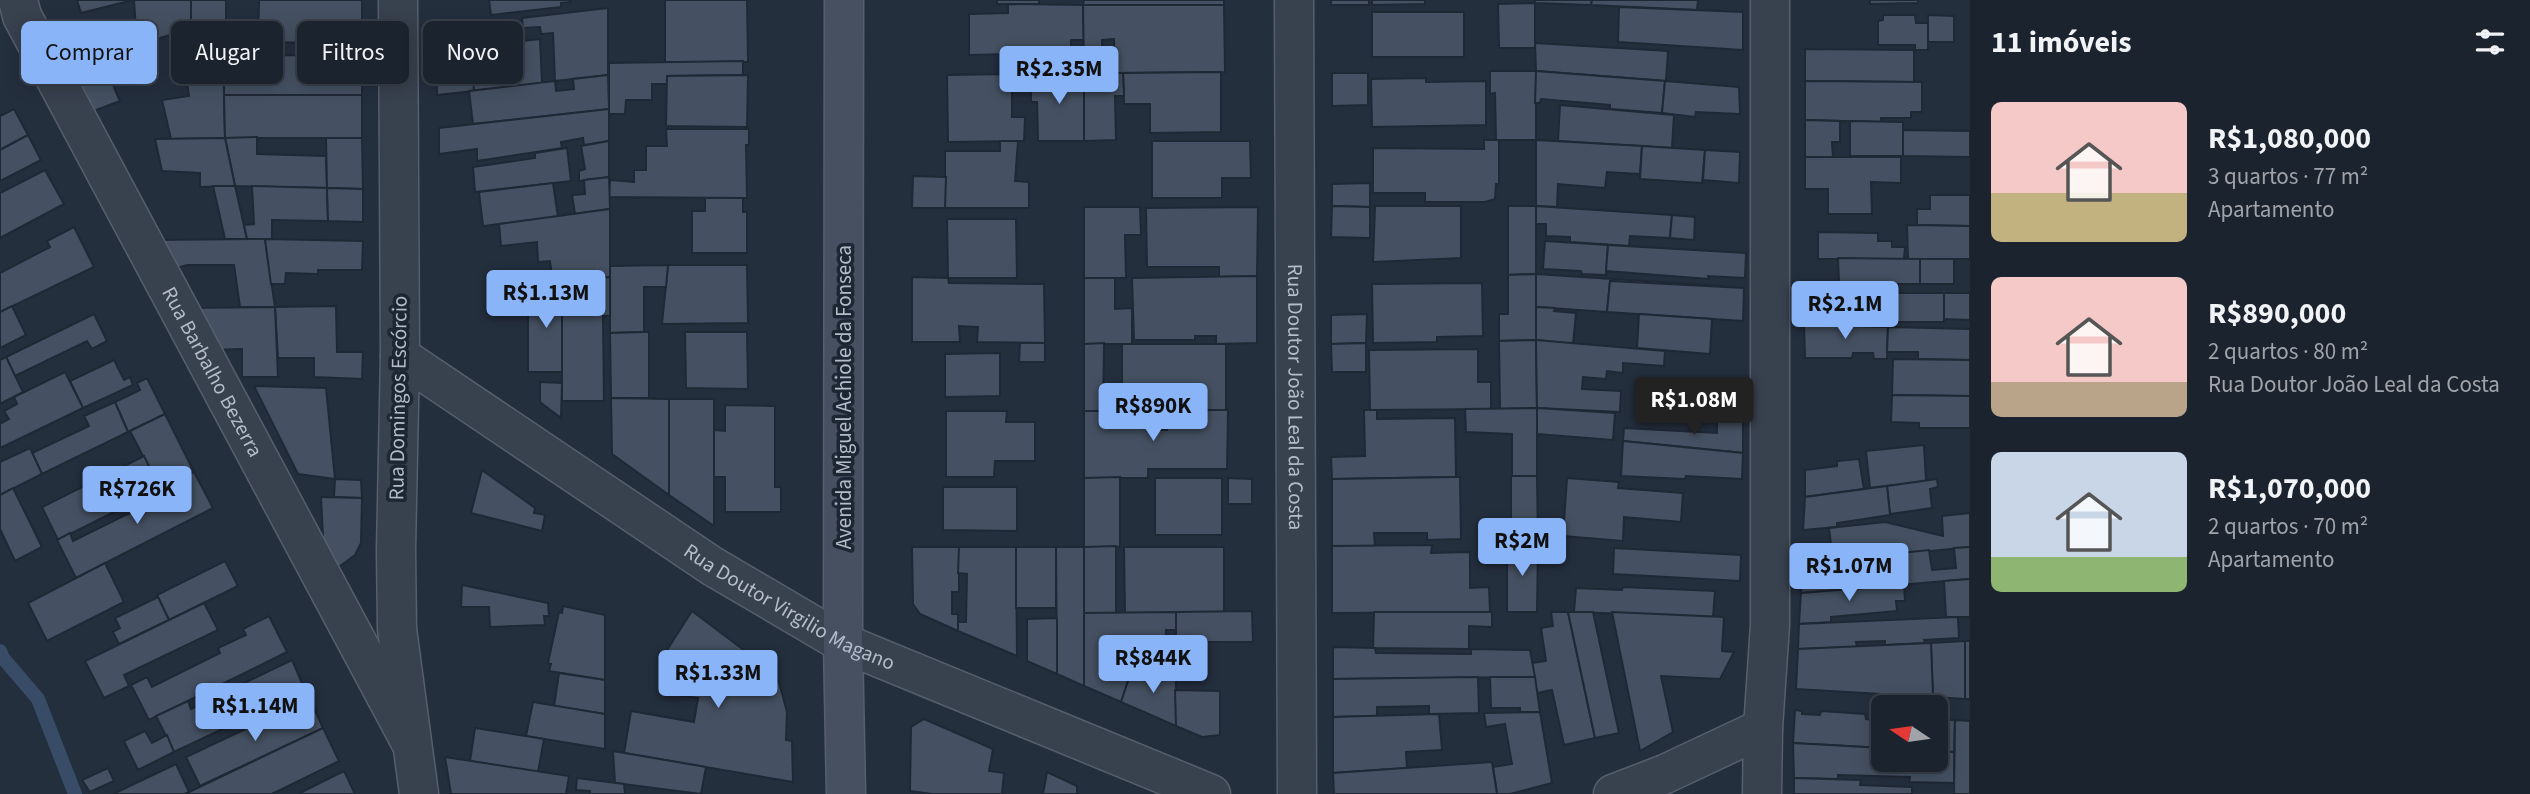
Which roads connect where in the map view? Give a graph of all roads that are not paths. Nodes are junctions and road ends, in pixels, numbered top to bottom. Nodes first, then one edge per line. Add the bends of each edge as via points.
1 (18, 0) edge
2 (398, 0) edge
3 (844, 0) edge
4 (1294, 0) edge
5 (1770, 0) edge
6 (400, 356) junction
7 (843, 643) junction
8 (1763, 728) junction
9 (410, 741) junction
10 (419, 794) edge
11 (846, 794) edge
12 (1211, 794) edge
13 (1297, 794) edge
14 (1613, 794) edge
15 (1762, 794) edge

1 - 9 street, Rua Barbalho Bezerra via 22,16
2 - 6 street, Rua Domingos Escórcio
3 - 7 street, Avenida Miguel Achiole da Fonseca
4 - 13 street, Rua Doutor João Leal da Costa
5 - 8 street via 1770,625
6 - 7 street, Rua Doutor Virgilio Magano via 712,566
6 - 9 street, Rua Domingos Escórcio via 397,629
7 - 11 street, Avenida Miguel Achiole da Fonseca
7 - 12 street, Rua Doutor Virgilio Magano
8 - 14 street
8 - 15 street
9 - 10 street, Rua Domingos Escórcio

